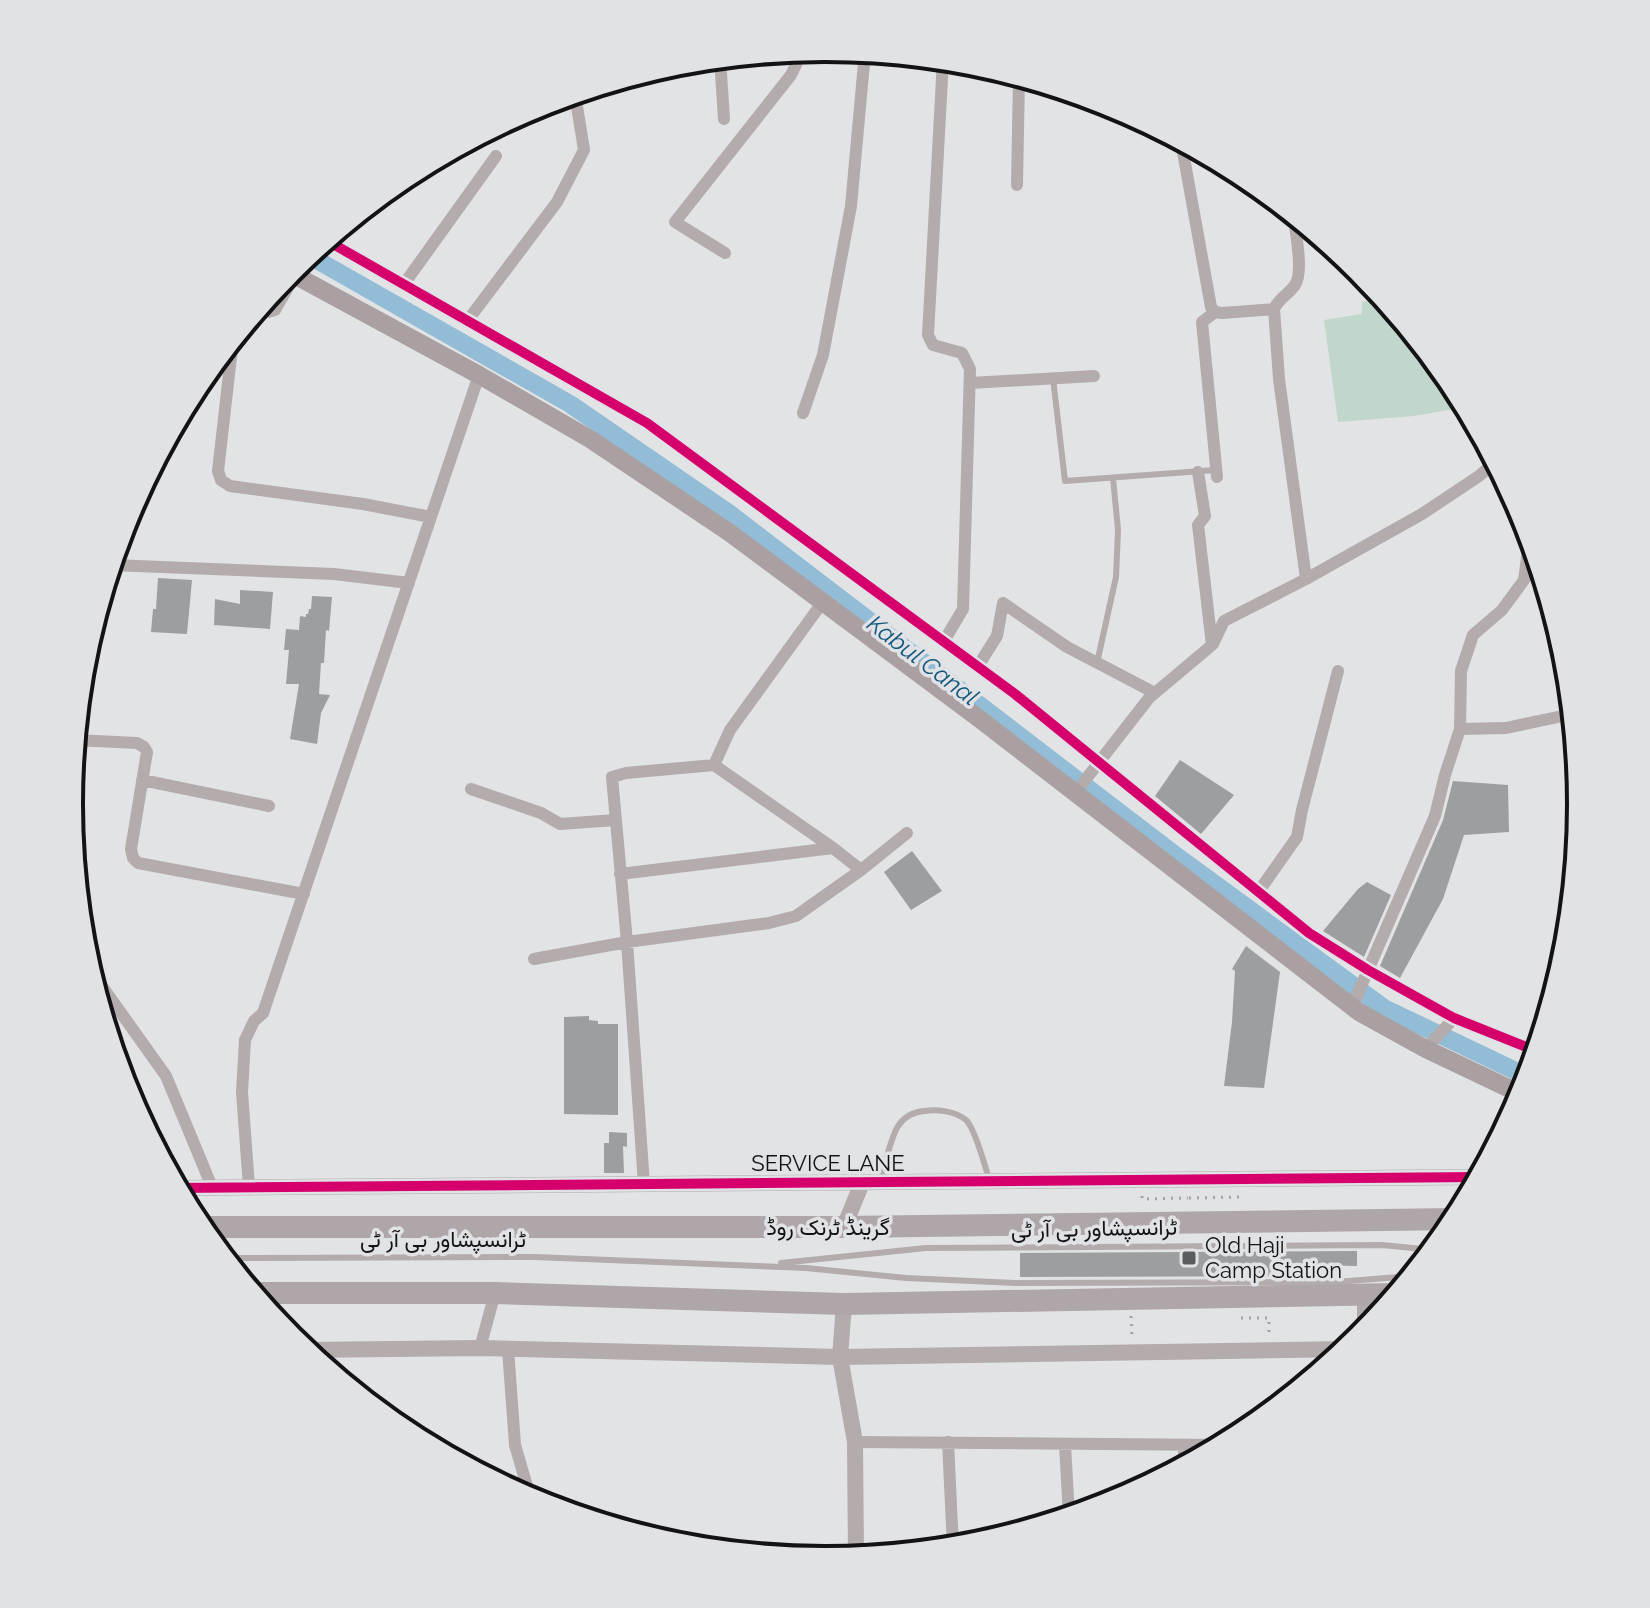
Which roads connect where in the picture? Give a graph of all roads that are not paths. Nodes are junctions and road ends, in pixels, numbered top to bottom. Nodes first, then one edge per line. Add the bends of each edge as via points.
1 (797, 63) edge
2 (864, 64) edge
3 (721, 69) edge
4 (942, 71) edge
5 (1019, 88) edge
6 (577, 105) edge
7 (724, 119) dead end
8 (1183, 155) edge
9 (496, 156) dead end
10 (1017, 185) dead end
11 (1295, 230) edge
12 (336, 246) edge
13 (725, 253) dead end
14 (301, 278) edge
15 (404, 284) junction
16 (1274, 309) junction
17 (1215, 312) junction
18 (468, 320) junction
19 (231, 360) edge
20 (479, 375) junction
21 (1094, 376) dead end
22 (1053, 378) junction
23 (970, 383) junction
24 (803, 413) dead end
25 (1487, 469) edge
26 (1198, 472) junction
27 (1216, 474) joint
28 (1113, 478) junction
29 (431, 517) junction
30 (1528, 564) edge
31 (122, 565) edge
32 (1306, 579) junction
33 (409, 583) junction
34 (822, 603) junction
35 (944, 641) junction
36 (1212, 645) junction
37 (1097, 663) junction
38 (978, 666) junction
39 (1338, 671) dead end
40 (1155, 693) junction
41 (1562, 716) edge
42 (1460, 729) junction
43 (86, 741) edge
44 (1099, 764) junction
45 (714, 765) junction
46 (142, 780) junction
47 (471, 789) dead end
48 (1076, 792) junction
49 (269, 806) dead end
50 (615, 820) junction
51 (907, 833) dead end
52 (833, 848) junction
53 (861, 870) junction
54 (620, 874) junction
55 (1259, 891) junction
56 (304, 894) junction
57 (627, 942) junction
58 (534, 959) dead end
59 (1367, 973) junction
60 (108, 994) edge
61 (1353, 1004) junction
62 (1452, 1019) junction
63 (1429, 1046) junction
64 (1526, 1047) edge
65 (1511, 1089) edge
66 (1467, 1177) edge
67 (879, 1182) junction
68 (991, 1182) junction
69 (862, 1183) junction
70 (644, 1184) junction
71 (212, 1187) junction
72 (249, 1187) junction
73 (190, 1188) edge
74 (1440, 1219) edge
75 (216, 1227) edge
76 (844, 1227) junction
77 (1419, 1249) edge
78 (238, 1258) edge
79 (757, 1265) junction
80 (1396, 1277) edge
81 (267, 1293) edge
82 (495, 1293) junction
83 (1363, 1294) junction
84 (1382, 1294) edge
85 (844, 1304) junction
86 (1363, 1315) edge
87 (480, 1348) junction
88 (508, 1349) junction
89 (1328, 1349) edge
90 (323, 1350) edge
91 (840, 1357) junction
92 (855, 1442) junction
93 (948, 1442) junction
94 (1065, 1445) junction
95 (1184, 1445) junction
96 (1199, 1445) edge
97 (1184, 1453) edge
98 (526, 1483) edge
99 (1068, 1505) edge
100 (952, 1535) edge
101 (856, 1545) edge

1 - 13 street via 675,222
2 - 24 street via 851,206 823,355
3 - 7 street
4 - 23 street via 928,335 933,345 962,353
5 - 10 street
6 - 18 street via 584,150 557,202
8 - 17 street
9 - 15 street
11 - 16 street via 1299,275
12 - 15 street
14 - 20 main road
15 - 18 street
16 - 17 street
16 - 32 street
17 - 27 street via 1202,322
18 - 35 street via 647,423
19 - 29 street via 221,480 230,486
20 - 29 street
20 - 34 main road via 590,439 730,533
21 - 22 street
22 - 23 street
22 - 28 lane via 1065,481
23 - 35 street via 963,609
25 - 32 street via 1422,514
26 - 27 lane
26 - 28 lane
26 - 36 street via 1205,516 1198,525
28 - 37 lane via 1116,577
29 - 33 street
30 - 42 street via 1524,580 1502,610 1473,635 1461,671
31 - 33 street via 334,574
32 - 36 street via 1224,621
33 - 56 street
34 - 45 street via 730,730
34 - 48 main road
35 - 38 street
36 - 40 street
37 - 38 street via 1003,603 997,636
37 - 40 street
38 - 44 street
39 - 55 street via 1297,837
40 - 44 street
41 - 42 street via 1506,728
42 - 59 street via 1435,816
43 - 46 street via 144,747
44 - 48 street
44 - 55 street
45 - 50 street via 612,777
45 - 52 street
46 - 49 street
46 - 56 street via 131,849 138,863
47 - 50 street via 560,824
48 - 61 main road
50 - 54 street
51 - 53 street
52 - 53 street
52 - 54 street
53 - 57 street via 796,916
54 - 57 street
55 - 59 street
56 - 72 street via 263,1013 245,1040 242,1092
57 - 58 street
57 - 70 street
59 - 61 street
59 - 62 street
60 - 71 street via 166,1076
61 - 63 main road via 1406,1039
62 - 63 street
62 - 64 street
63 - 65 main road
66 - 68 street, SERVICE LANE
67 - 68 street, SERVICE LANE
67 - 68 lane via 898,1127 907,1116 934,1109 966,1119
67 - 69 street, SERVICE LANE
69 - 70 street, SERVICE LANE
69 - 76 street
70 - 72 street, SERVICE LANE
71 - 72 street, SERVICE LANE
71 - 73 street, SERVICE LANE
74 - 76 highway, گرینڈ ٹرنک روڈ
75 - 76 highway, گرینڈ ٹرنک روڈ
77 - 79 lane, ٹرانسپشاور بی آر ٹی via 926,1248
78 - 79 lane, ٹرانسپشاور بی آر ٹی via 535,1257
79 - 80 lane, ٹرانسپشاور بی آر ٹی via 1015,1283
81 - 82 highway
82 - 85 highway
82 - 87 street
83 - 84 highway
83 - 85 highway
83 - 86 street
85 - 91 street
87 - 88 street
87 - 90 street
88 - 91 street
88 - 98 street via 515,1445
89 - 91 street
91 - 92 street
92 - 93 street
92 - 101 street
93 - 94 street
93 - 100 street
94 - 95 street
94 - 99 street
95 - 96 street
95 - 97 street

